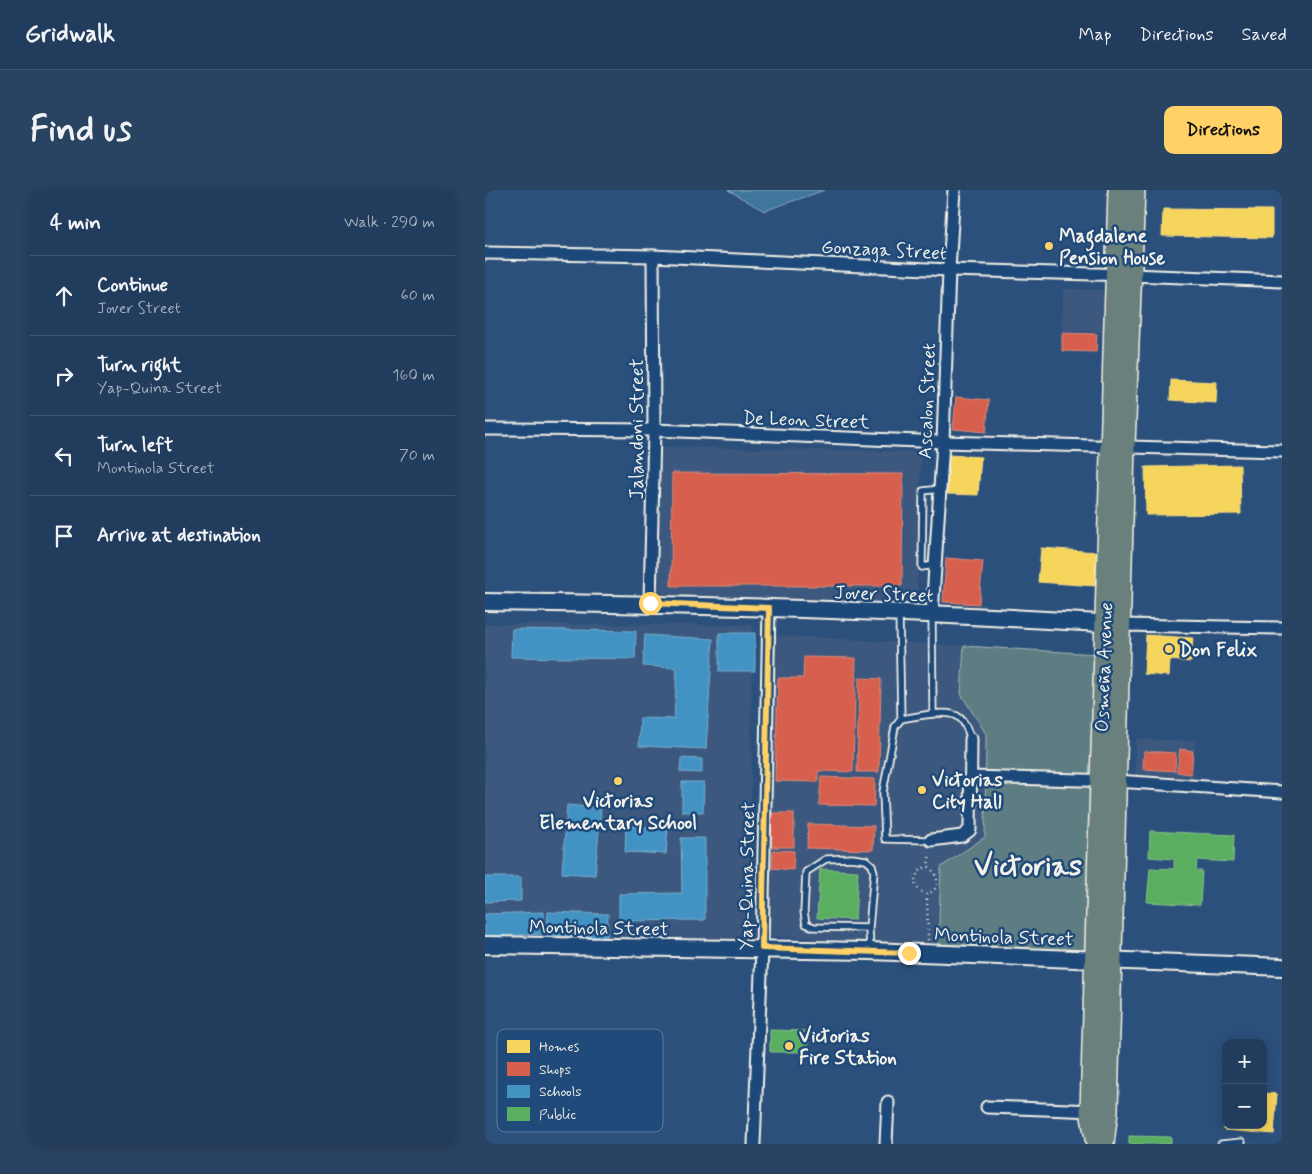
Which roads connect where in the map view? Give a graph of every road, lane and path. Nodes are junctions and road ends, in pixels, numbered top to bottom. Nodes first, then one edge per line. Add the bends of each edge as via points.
1 (954, 190) edge
2 (1118, 190) edge
3 (1135, 190) edge
4 (485, 253) edge
5 (653, 256) junction
6 (949, 270) junction
7 (1123, 275) junction
8 (1282, 281) edge
9 (485, 429) edge
10 (654, 430) junction
11 (943, 442) junction
12 (1117, 446) junction
13 (1282, 451) edge
14 (940, 489) junction
15 (935, 565) junction
16 (485, 602) edge
17 (650, 603) junction
18 (769, 608) junction
19 (899, 613) junction
20 (932, 614) junction
21 (1113, 624) junction
22 (1282, 628) edge
23 (933, 714) junction
24 (901, 719) junction
25 (971, 739) joint
26 (970, 777) junction
27 (1108, 781) junction
28 (1282, 792) edge
29 (931, 840) junction
30 (928, 866) junction
31 (927, 894) junction
32 (869, 928) junction
33 (485, 945) edge
34 (762, 948) junction
35 (870, 951) junction
36 (928, 954) junction
37 (1103, 959) junction
38 (1282, 966) edge
39 (888, 1102) dead end
40 (987, 1107) dead end
41 (1099, 1111) junction
42 (1242, 1142) dead end
43 (754, 1144) edge
44 (886, 1144) edge
45 (1096, 1144) edge
46 (1104, 1144) edge
47 (1221, 1144) edge

1 - 6 street, Ascalon Street
2 - 7 main road, Osmeña Avenue
3 - 7 main road, Osmeña Avenue
4 - 5 street, Gonzaga Street
5 - 6 street, Gonzaga Street
5 - 10 street, Jalandoni Street
6 - 7 street, Gonzaga Street
6 - 11 street, Ascalon Street
7 - 8 street, Gonzaga Street
7 - 12 main road, Osmeña Avenue
9 - 10 street, De Leon Street
10 - 11 street, De Leon Street
10 - 17 street, Jalandoni Street
11 - 12 street, De Leon Street
11 - 14 street, Ascalon Street
12 - 13 street, De Leon Street
12 - 21 main road, Osmeña Avenue
14 - 15 street, Ascalon Street
14 - 15 lane via 923,491 922,567
15 - 20 street, Ascalon Street
16 - 17 street, Jover Street
17 - 18 street, Jover Street
18 - 19 street, Jover Street
18 - 34 street, Yap-Quina Street
19 - 20 street, Jover Street
19 - 24 lane
20 - 21 street, Jover Street
20 - 23 lane
21 - 22 street, Jover Street
21 - 27 main road, Osmeña Avenue
23 - 24 lane
23 - 25 lane via 961,718
24 - 29 lane via 895,727 883,792 885,839
25 - 26 street
26 - 27 street
26 - 29 street via 970,830 962,836
27 - 28 street
27 - 37 main road, Osmeña Avenue
29 - 30 path
30 - 31 path via 937,875 938,884
30 - 31 path via 920,869 915,881 916,888
31 - 36 path
32 - 32 lane via 872,865 866,860 852,858 826,860 806,872 806,924
32 - 35 lane
33 - 34 street, Montinola Street
34 - 35 street, Montinola Street
34 - 43 street, Yap-Quina Street
35 - 36 street, Montinola Street
36 - 37 street, Montinola Street
37 - 38 street, Montinola Street
37 - 41 main road, Osmeña Avenue
39 - 44 street
40 - 41 street
41 - 45 main road, Osmeña Avenue
41 - 46 main road, Osmeña Avenue
42 - 47 lane

